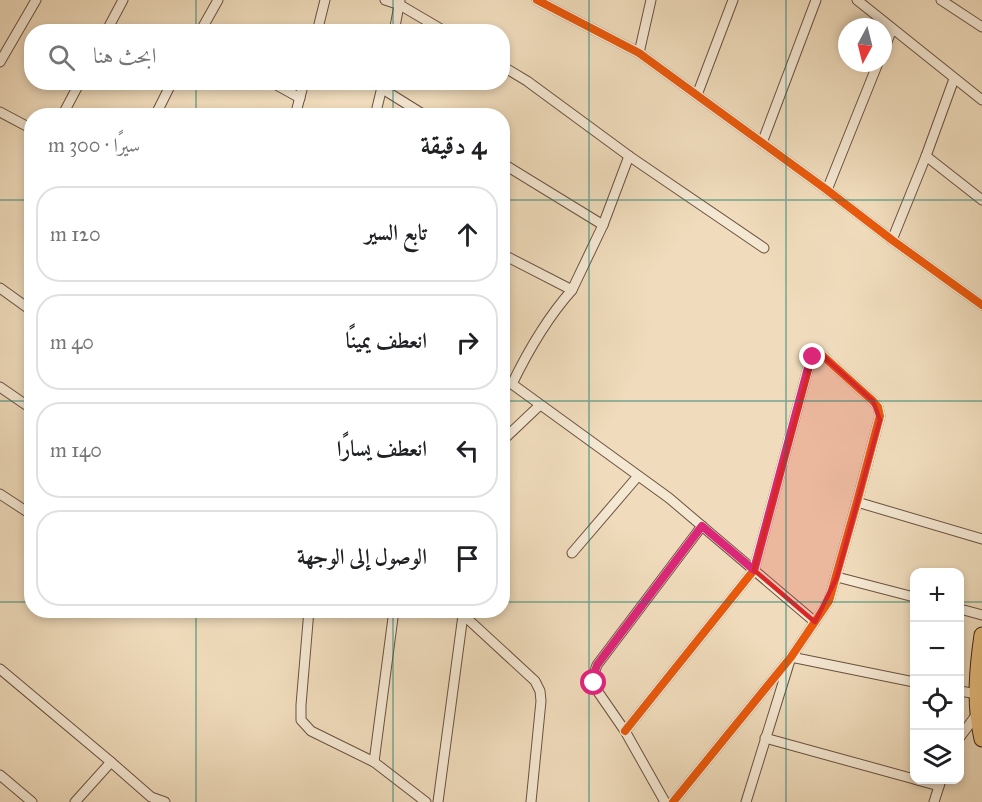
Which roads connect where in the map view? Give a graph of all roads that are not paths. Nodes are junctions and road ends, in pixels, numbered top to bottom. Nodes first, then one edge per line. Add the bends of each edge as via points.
1 (36, 0) edge
2 (123, 0) edge
3 (218, 0) edge
4 (325, 0) edge
5 (385, 0) edge
6 (537, 0) edge
7 (651, 0) edge
8 (733, 0) edge
9 (816, 0) edge
10 (857, 0) edge
11 (941, 0) edge
12 (400, 2) edge
13 (879, 18) edge
14 (110, 24) edge
15 (204, 24) edge
16 (319, 24) edge
17 (396, 24) edge
18 (434, 24) edge
19 (982, 27) edge
20 (892, 29) edge
21 (639, 52) junction
22 (0, 62) edge
23 (510, 71) edge
24 (874, 72) edge
25 (954, 79) junction
26 (76, 90) edge
27 (168, 90) edge
28 (286, 90) edge
29 (302, 90) edge
30 (381, 90) edge
31 (389, 90) edge
32 (697, 95) junction
33 (300, 98) junction
34 (982, 100) edge
35 (66, 108) edge
36 (159, 108) edge
37 (297, 108) edge
38 (377, 108) edge
39 (415, 108) edge
40 (0, 112) edge
41 (24, 125) edge
42 (762, 143) junction
43 (629, 156) junction
44 (926, 156) junction
45 (510, 168) edge
46 (827, 190) junction
47 (982, 200) edge
48 (603, 225) junction
49 (892, 240) junction
50 (764, 248) dead end
51 (510, 258) edge
52 (0, 288) edge
53 (572, 291) junction
54 (24, 305) edge
55 (982, 305) edge
56 (512, 384) joint
57 (0, 387) edge
58 (24, 404) edge
59 (540, 405) junction
60 (510, 433) edge
61 (638, 476) junction
62 (0, 494) edge
63 (858, 502) junction
64 (24, 510) edge
65 (702, 526) junction
66 (982, 539) edge
67 (572, 554) dead end
68 (754, 570) junction
69 (837, 577) junction
70 (910, 596) edge
71 (964, 610) edge
72 (982, 615) edge
73 (308, 618) edge
74 (392, 618) edge
75 (459, 618) edge
76 (466, 618) edge
77 (815, 622) junction
78 (982, 635) edge
79 (791, 657) junction
80 (0, 669) edge
81 (910, 681) edge
82 (964, 692) edge
83 (976, 694) junction
84 (977, 714) junction
85 (625, 731) junction
86 (964, 732) edge
87 (765, 738) junction
88 (982, 739) edge
89 (111, 762) junction
90 (374, 762) junction
91 (0, 776) edge
92 (910, 777) edge
93 (940, 784) edge
94 (32, 802) edge
95 (75, 802) edge
96 (165, 802) edge
97 (426, 802) edge
98 (438, 802) edge
99 (531, 802) edge
100 (665, 802) edge
101 (673, 802) edge
102 (746, 802) edge
103 (934, 802) edge

1 - 22 street
2 - 14 street
3 - 15 street
4 - 16 street
5 - 12 street
6 - 21 street
7 - 21 street
8 - 32 street
9 - 42 street
10 - 13 street
11 - 19 street
12 - 17 street
12 - 18 street
20 - 25 street
21 - 32 street
23 - 43 street
24 - 46 street
25 - 34 street
25 - 44 street
26 - 35 street
27 - 36 street
28 - 33 street
29 - 33 street
30 - 38 street
31 - 39 street
32 - 42 street
33 - 37 street
40 - 41 street
42 - 46 street
43 - 48 street
43 - 50 street
44 - 47 street
44 - 49 street
45 - 48 street
46 - 49 street
48 - 53 street
49 - 55 street
51 - 53 street
52 - 54 street
53 - 56 street via 558,305 528,351
56 - 59 street
57 - 58 street
59 - 60 street
59 - 61 street
61 - 65 street
61 - 67 street
62 - 64 street
63 - 66 street
63 - 68 street via 880,412 873,401 818,355 810,361
63 - 69 street
65 - 68 street
65 - 85 street via 594,671 596,689
68 - 77 street
68 - 85 street
69 - 70 street
69 - 77 street via 829,601
71 - 72 street
73 - 90 street via 302,720 311,731
74 - 90 street
75 - 98 street
76 - 99 street via 535,681 540,692
77 - 79 street
78 - 83 main road
79 - 81 street
79 - 87 street
79 - 101 street
80 - 89 street
82 - 83 street
83 - 84 main road
84 - 86 street
84 - 88 main road
85 - 100 street
87 - 92 street
87 - 102 street
89 - 95 street
89 - 96 street via 151,797
90 - 97 street
91 - 94 street
93 - 103 street

